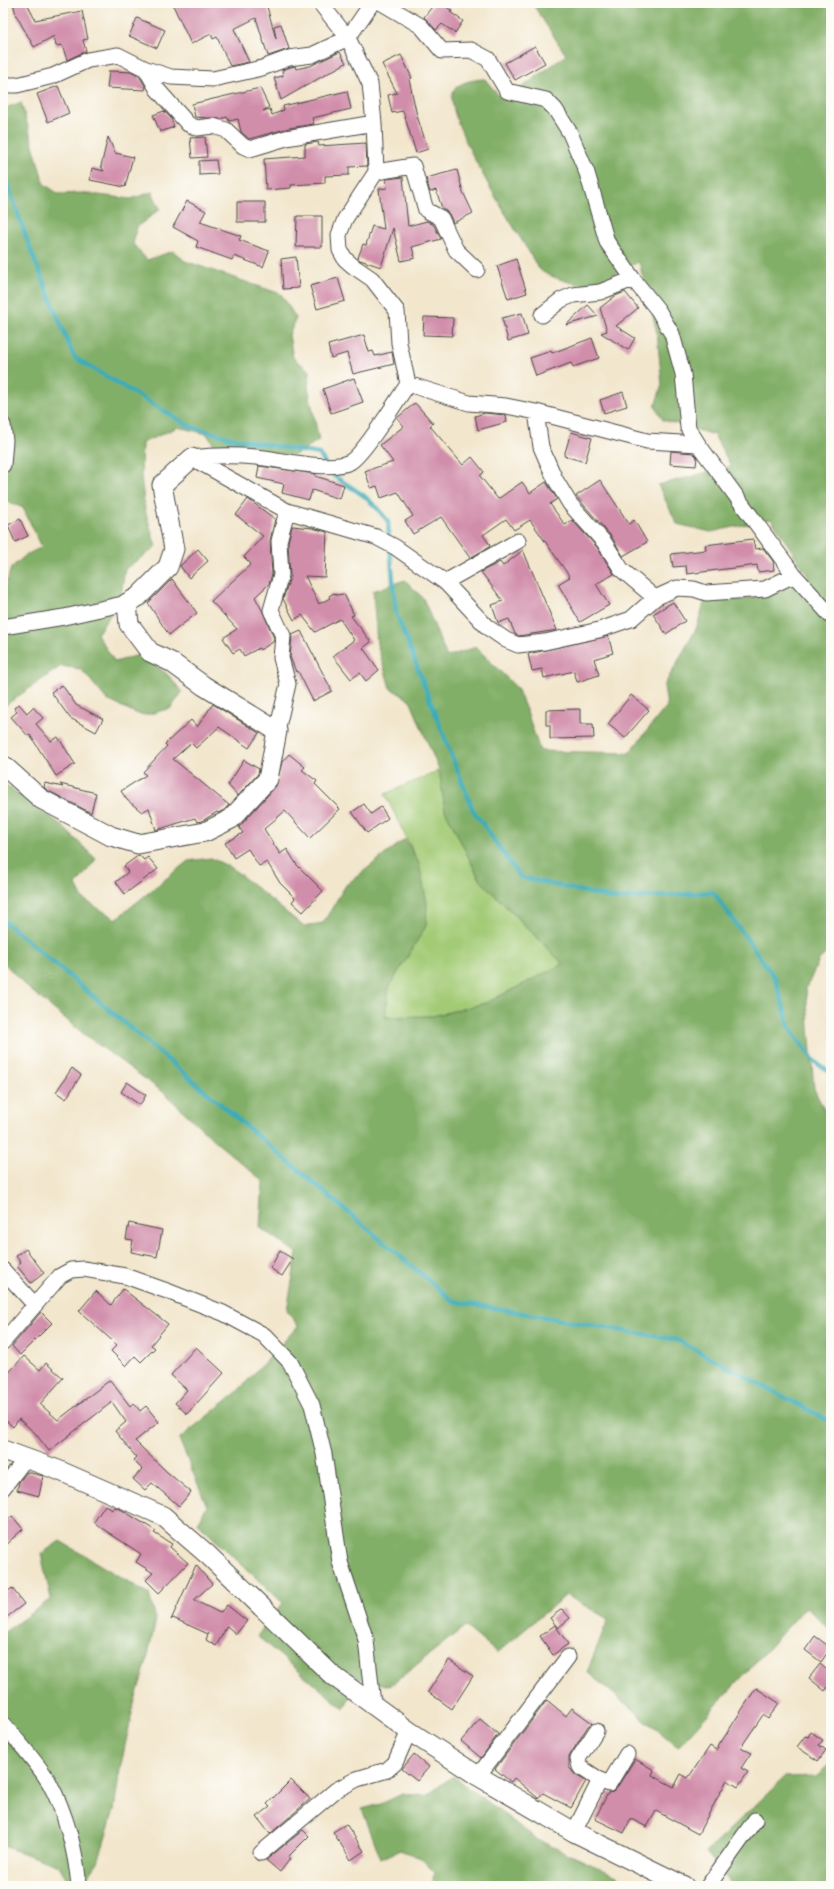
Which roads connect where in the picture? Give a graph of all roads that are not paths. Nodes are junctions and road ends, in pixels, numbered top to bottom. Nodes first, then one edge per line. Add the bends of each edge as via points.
1 (320, 3) edge
2 (372, 3) edge
3 (382, 3) edge
4 (348, 38) junction
5 (146, 69) junction
6 (3, 85) edge
7 (374, 123) junction
8 (376, 172) junction
9 (477, 270) dead end
10 (633, 279) junction
11 (542, 315) dead end
12 (408, 384) junction
13 (536, 412) junction
14 (3, 425) edge
15 (698, 444) junction
16 (192, 458) junction
17 (3, 465) edge
18 (287, 511) junction
19 (518, 541) dead end
20 (794, 575) junction
21 (445, 582) junction
22 (655, 598) junction
23 (127, 603) junction
24 (831, 616) edge
25 (3, 627) edge
26 (277, 731) junction
27 (3, 765) edge
28 (3, 1270) edge
29 (34, 1304) junction
30 (3, 1342) edge
31 (3, 1450) edge
32 (26, 1458) junction
33 (3, 1488) edge
34 (568, 1657) dead end
35 (373, 1704) junction
36 (3, 1724) edge
37 (409, 1731) junction
38 (596, 1731) dead end
39 (627, 1754) dead end
40 (478, 1776) junction
41 (600, 1780) junction
42 (754, 1820) dead end
43 (574, 1832) junction
44 (260, 1853) dead end
45 (79, 1886) edge
46 (684, 1886) edge
47 (708, 1886) edge

1 - 4 street
2 - 4 street
3 - 10 street via 421,26 442,51 471,50 488,59 507,91 546,100 555,109 582,159 607,242
4 - 5 street via 312,55 289,58 262,68 213,78 172,77
4 - 7 street via 370,84
5 - 6 street via 118,55 88,60 53,76 17,85
5 - 7 street via 157,89 188,124 197,128 213,126 226,130 250,149 286,138
7 - 8 street
8 - 9 street via 413,166 426,210 441,218 456,250
8 - 12 street via 345,219 339,235 340,250 344,259 372,279 397,311 399,344
10 - 11 street via 600,292 573,295 561,300
10 - 15 street via 658,310 672,334 683,374 688,428
12 - 13 street via 469,403
12 - 16 street via 368,442 350,462 325,465 218,455
13 - 15 street via 646,440
13 - 22 street via 541,447 555,479 570,504 604,542 622,570
14 - 17 street
15 - 20 street
16 - 18 street
16 - 23 street via 162,485 174,549 168,567 138,597
18 - 21 street via 376,537 395,547
18 - 26 street via 279,541 281,575 271,610 283,636 281,658 288,684
19 - 21 street
20 - 22 street via 764,589 706,593 677,588
20 - 24 street
21 - 22 street via 487,627 518,645 545,642 606,628 631,618
23 - 25 street
23 - 26 street via 129,624 150,652 171,662 204,686
26 - 27 street via 268,779 231,819 205,832 138,844 106,833 41,799
28 - 29 street
29 - 30 street
29 - 35 street via 60,1276 71,1270 84,1269 125,1276 223,1313 264,1335 290,1362 312,1405 324,1454 340,1562 366,1640
31 - 32 street
32 - 33 street
32 - 35 street via 163,1516 208,1555 332,1675
34 - 40 street
35 - 37 street
36 - 45 street via 36,1763 49,1783 71,1842
37 - 40 street
37 - 44 street via 395,1763 387,1770 371,1774 336,1790
38 - 41 street via 578,1759 578,1764
39 - 41 street via 609,1784
40 - 43 street
41 - 43 street
42 - 47 street
43 - 46 street

